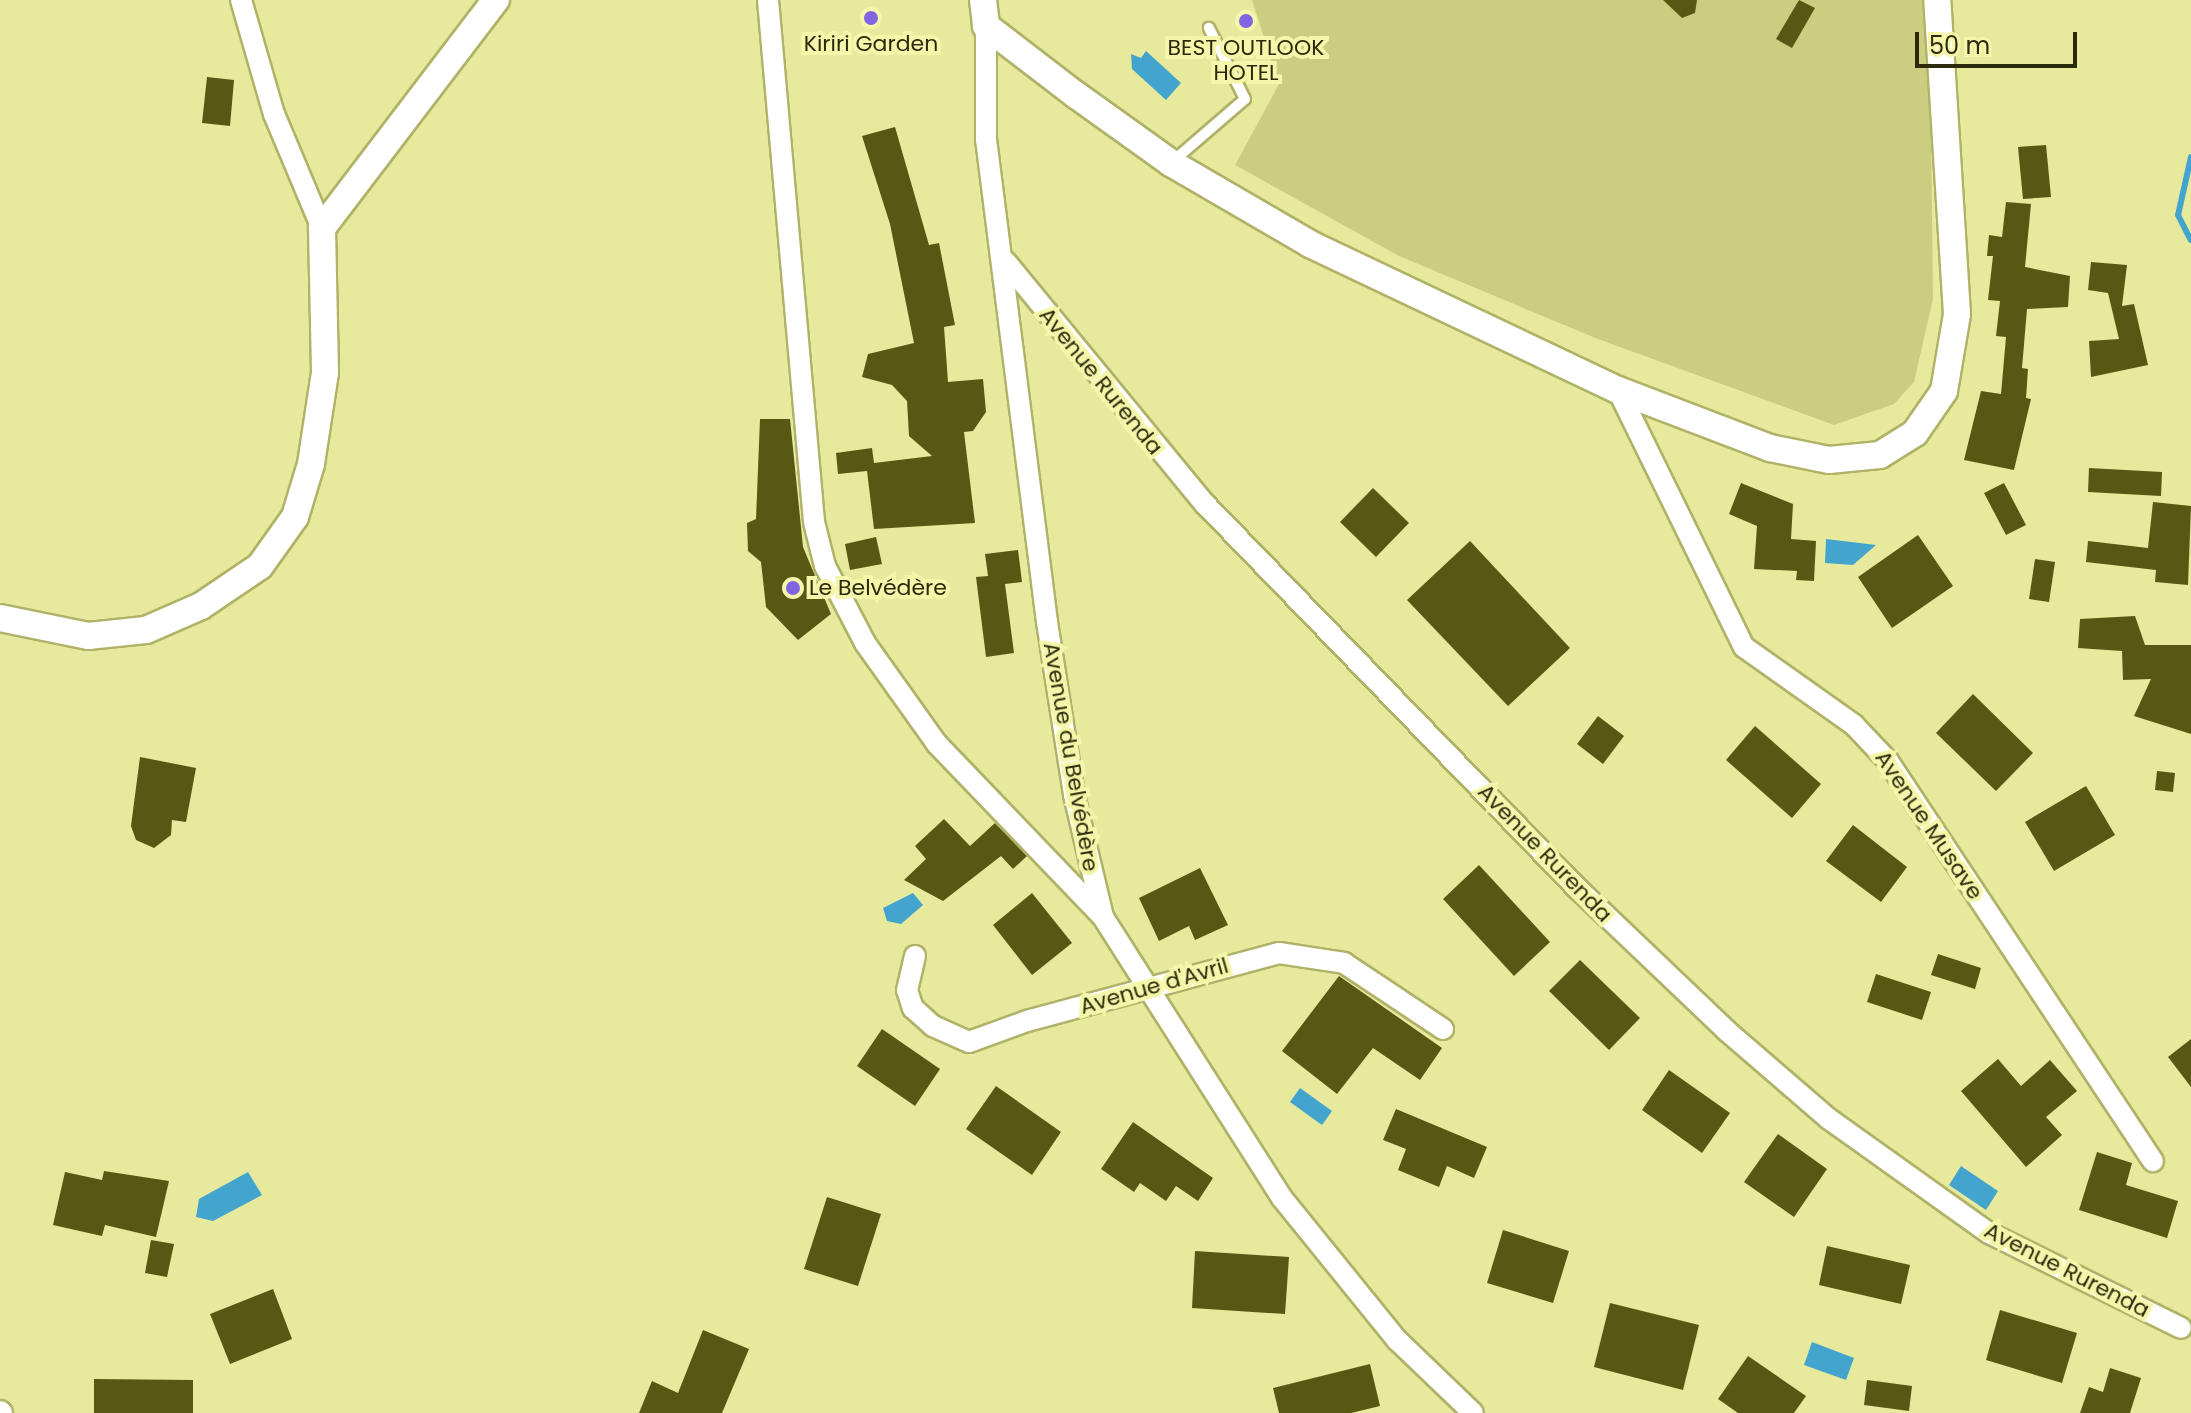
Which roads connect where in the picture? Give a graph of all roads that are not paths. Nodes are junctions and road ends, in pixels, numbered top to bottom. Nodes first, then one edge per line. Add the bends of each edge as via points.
1 (241, 0) edge
2 (496, 0) edge
3 (768, 0) edge
4 (983, 0) edge
5 (1937, 0) edge
6 (986, 26) junction
7 (1209, 28) dead end
8 (1171, 163) junction
9 (322, 228) junction
10 (1006, 262) junction
11 (1618, 390) junction
12 (0, 618) edge
13 (1103, 917) junction
14 (915, 956) dead end
15 (1147, 992) junction
16 (1443, 1029) dead end
17 (2153, 1161) dead end
18 (2181, 1328) dead end
19 (1473, 1413) edge

1 - 9 street via 274,114
2 - 9 street
3 - 13 street via 814,522 825,566 865,643 937,744
4 - 6 street
5 - 11 street via 1957,314 1944,391 1915,433 1880,455 1829,460 1770,448
6 - 8 street
6 - 10 street, Avenue du Belvédère via 986,139
7 - 8 lane via 1245,99
8 - 11 street via 1310,244
9 - 12 street via 325,372 311,464 295,517 260,566 201,606 146,630 88,636
10 - 13 street, Avenue du Belvédère via 1047,622 1074,795
10 - 18 street, Avenue Rurenda via 1205,504 1578,889 1727,1031 1829,1119 1989,1233
11 - 17 street, Avenue Musave via 1744,647 1854,725 1888,761
13 - 15 street, Avenue du Belvédère
14 - 15 street, Avenue d'Avril via 907,990 913,1008 933,1026 969,1042 1027,1021
15 - 16 street, Avenue d'Avril via 1253,956 1304,955 1344,963
15 - 19 street, Avenue du Belvédère via 1335,1268 1397,1340

